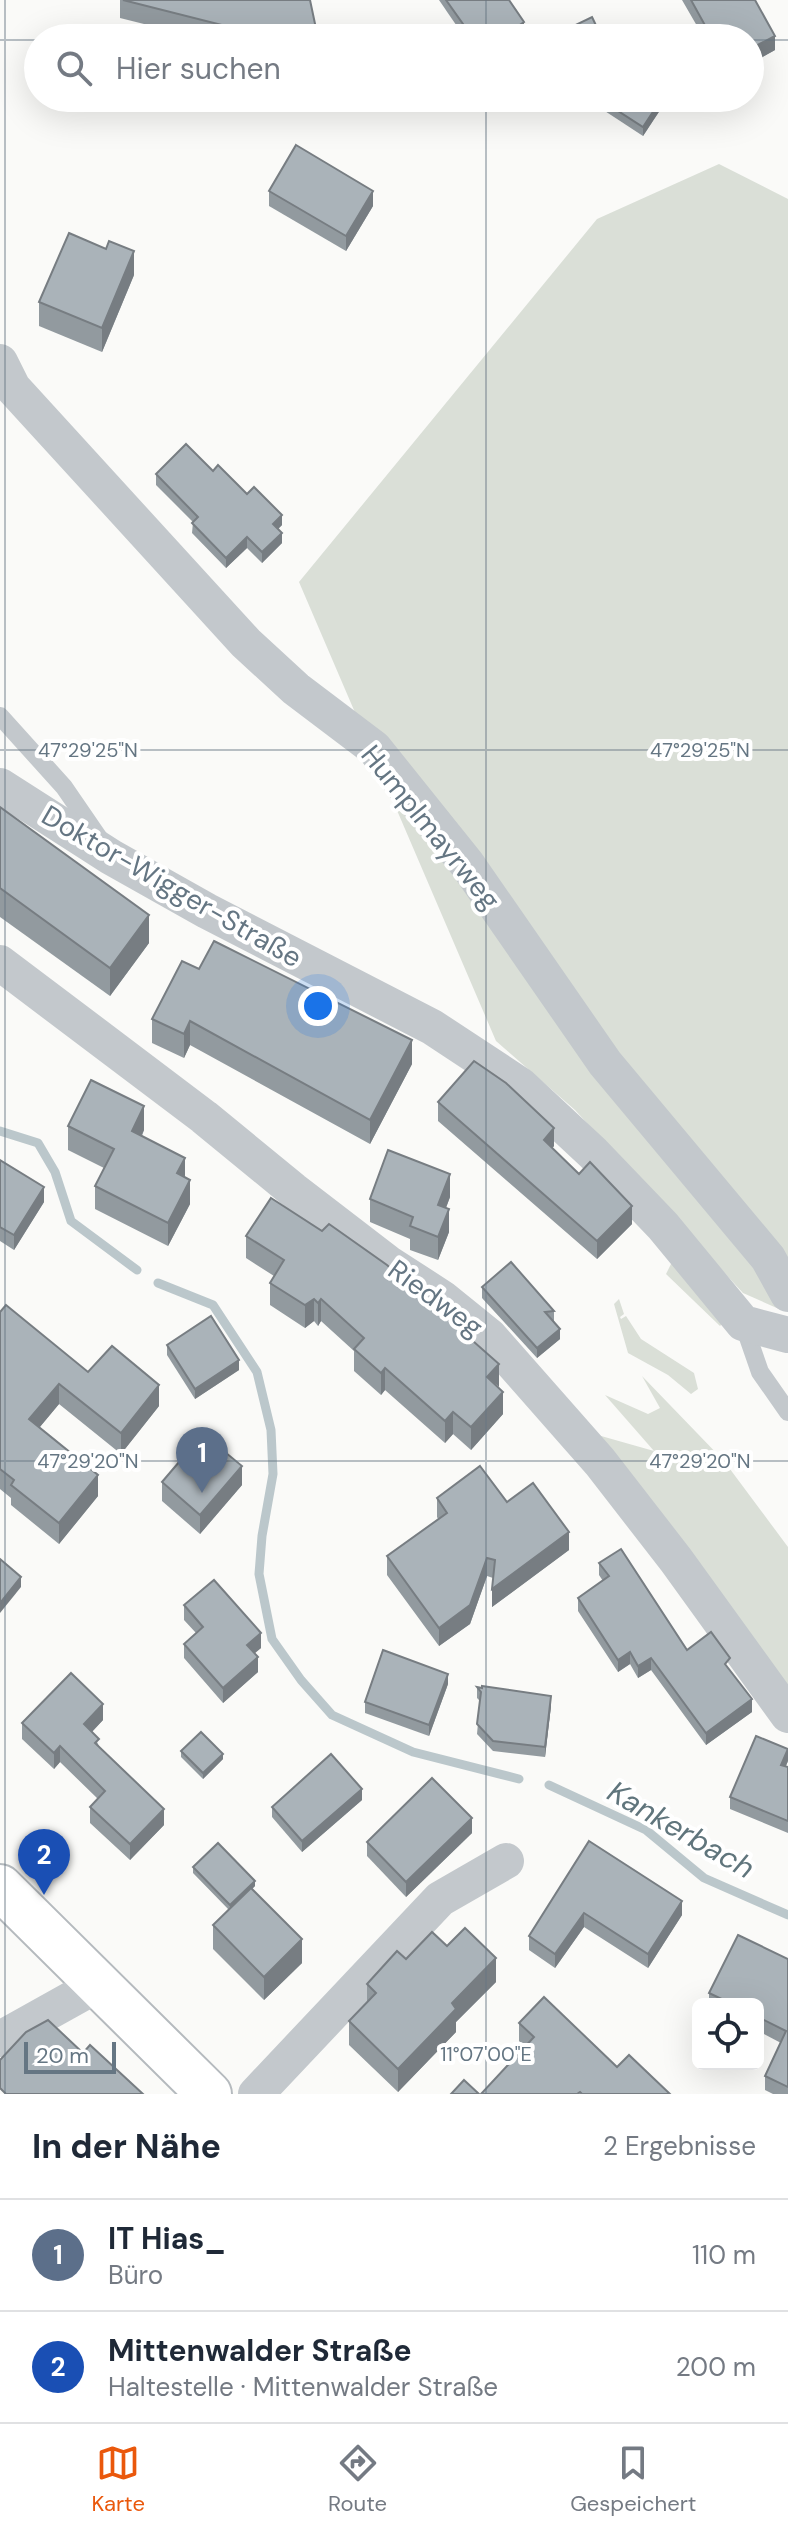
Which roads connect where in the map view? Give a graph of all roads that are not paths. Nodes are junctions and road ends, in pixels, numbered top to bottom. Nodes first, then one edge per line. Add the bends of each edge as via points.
1 (0, 362) edge
2 (0, 716) edge
3 (0, 786) edge
4 (111, 857) junction
5 (0, 963) edge
6 (788, 1294) edge
7 (743, 1323) junction
8 (788, 1335) edge
9 (788, 1412) edge
10 (788, 1715) edge
11 (506, 1861) dead end
12 (0, 1887) edge
13 (97, 1985) junction
14 (0, 2039) edge
15 (209, 2094) edge
16 (256, 2094) edge

1 - 6 street, Humplmayrweg via 13,388 246,643 374,748 467,864 605,1063 768,1258
2 - 4 lane via 64,787
3 - 4 street, Doktor-Wigger-Straße
4 - 7 street, Doktor-Wigger-Straße via 432,1027 520,1085 663,1226
5 - 10 street, Riedweg via 489,1336 600,1462
7 - 8 street
7 - 9 lane via 760,1372
11 - 16 street via 440,1899
12 - 13 main road
13 - 14 street
13 - 15 main road

